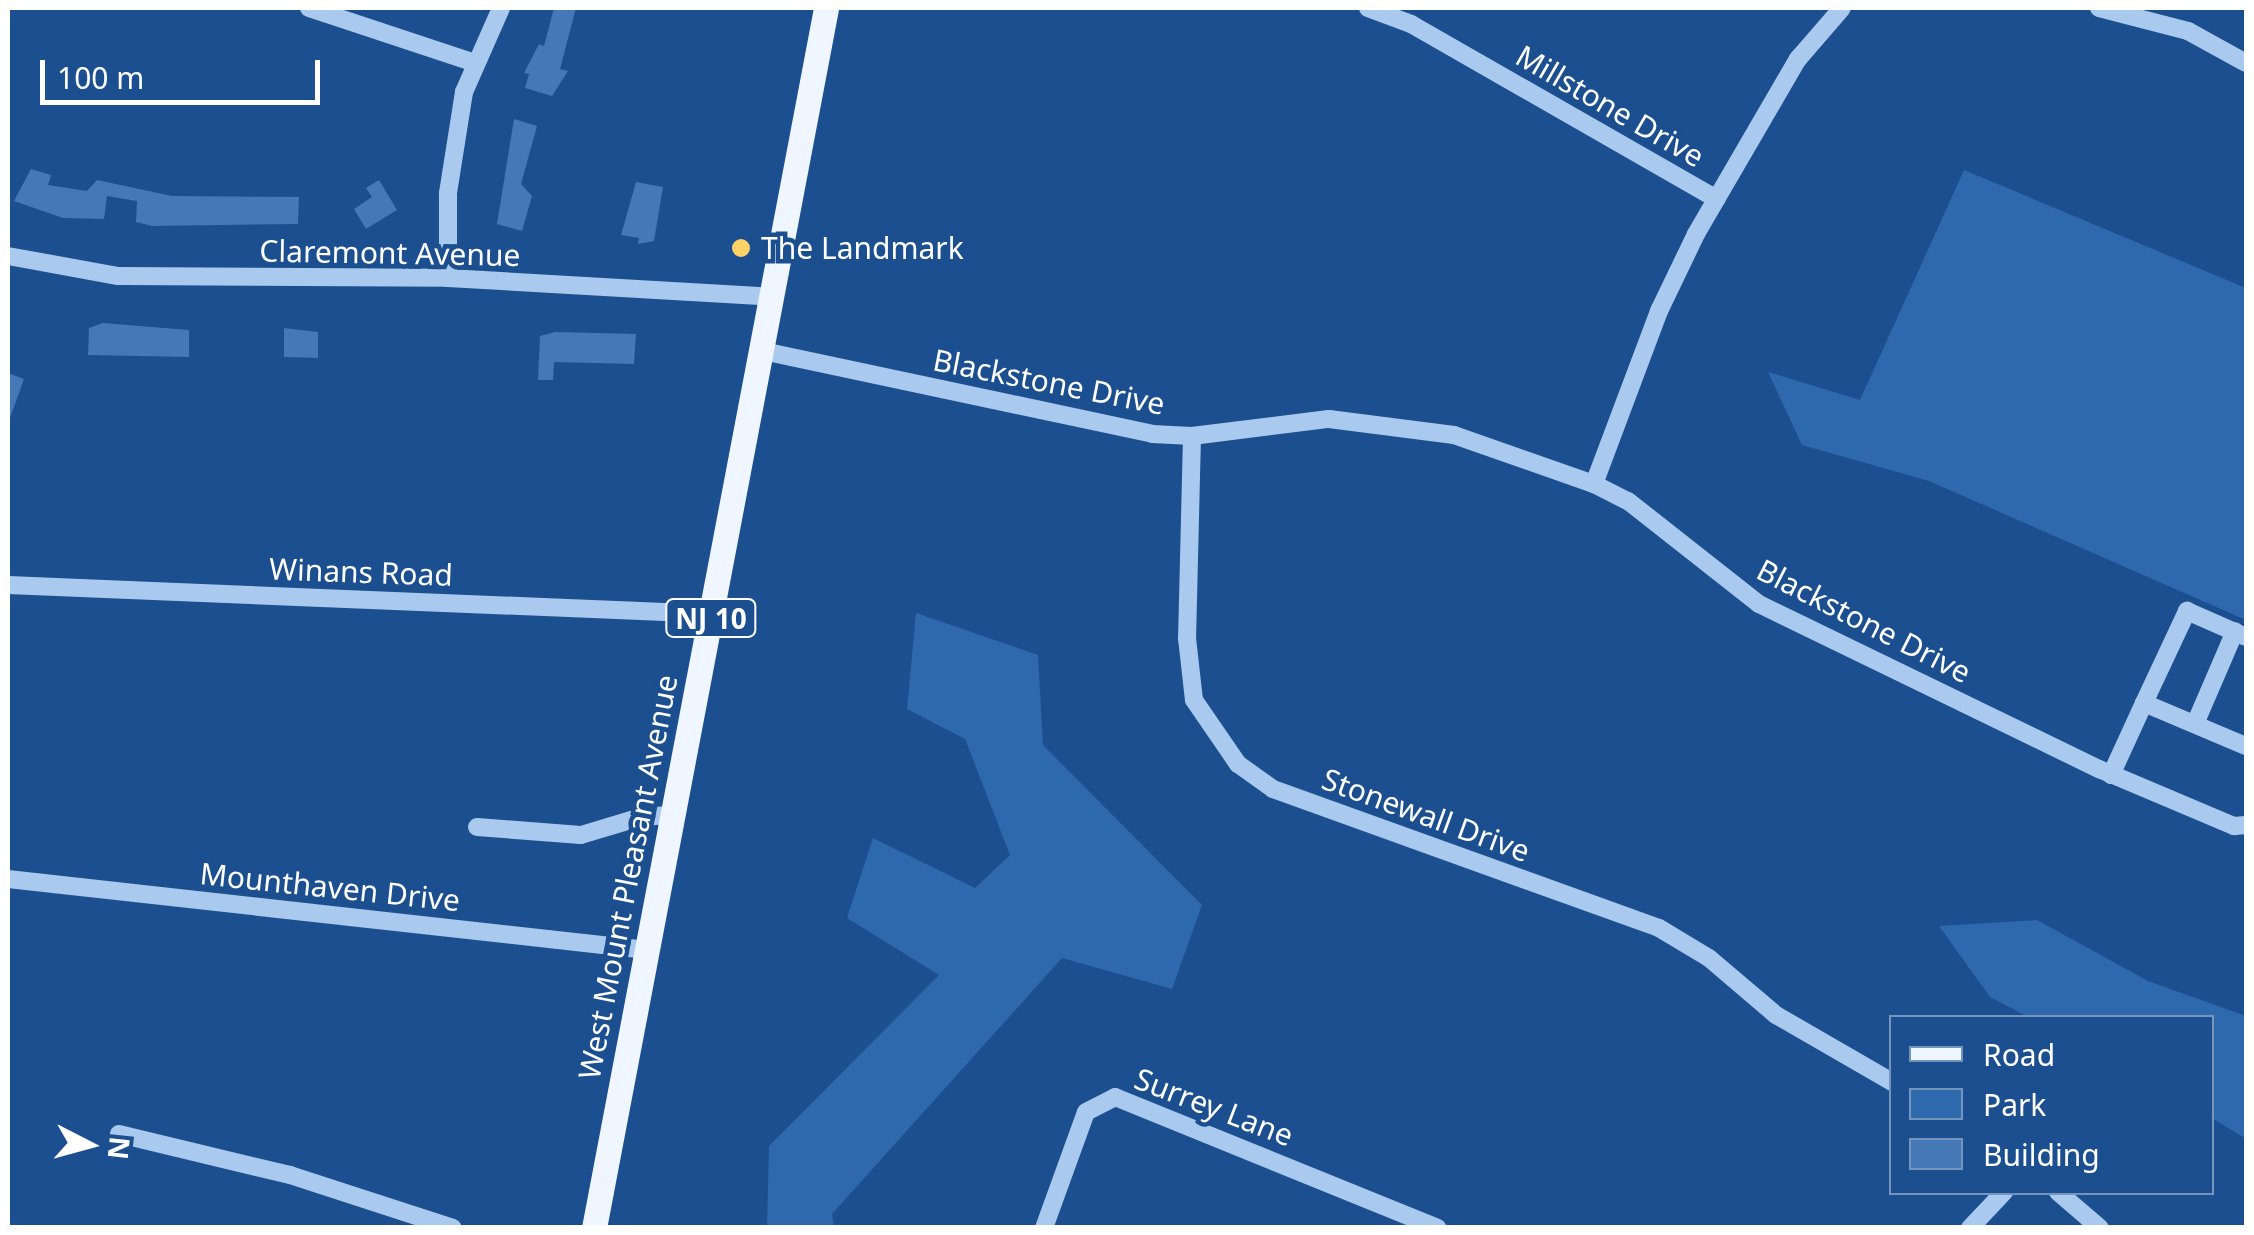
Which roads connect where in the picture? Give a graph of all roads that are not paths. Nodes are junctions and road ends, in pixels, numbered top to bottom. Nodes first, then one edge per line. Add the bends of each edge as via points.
1 (310, 8) edge
2 (501, 8) edge
3 (826, 8) edge
4 (1368, 8) edge
5 (1842, 8) edge
6 (2098, 8) edge
7 (2246, 63) edge
8 (475, 64) junction
9 (1716, 199) junction
10 (8, 256) edge
11 (448, 278) junction
12 (773, 297) junction
13 (763, 351) junction
14 (1192, 436) junction
15 (1594, 484) junction
16 (8, 585) edge
17 (712, 614) junction
18 (2241, 634) edge
19 (2144, 704) junction
20 (2195, 724) junction
21 (2245, 740) edge
22 (2112, 775) junction
23 (673, 815) junction
24 (2246, 825) edge
25 (477, 827) dead end
26 (8, 879) edge
27 (647, 950) junction
28 (1889, 1080) edge
29 (119, 1134) dead end
30 (2001, 1195) edge
31 (2062, 1195) edge
32 (454, 1228) edge
33 (594, 1228) edge
34 (1044, 1228) edge
35 (1437, 1228) edge
36 (1970, 1228) edge
37 (2100, 1228) edge

1 - 8 street
2 - 8 street
3 - 12 main road, West Mount Pleasant Avenue / NJ 10
4 - 9 street, Millstone Drive via 1411,24
5 - 9 street via 1798,59
6 - 7 street via 2188,31
8 - 11 street via 464,92 448,193
9 - 15 street via 1659,311
10 - 11 street, Claremont Avenue via 118,276
11 - 12 street, Claremont Avenue
12 - 13 main road, West Mount Pleasant Avenue / NJ 10
13 - 14 street, Blackstone Drive via 1152,434
13 - 17 main road, West Mount Pleasant Avenue / NJ 10
14 - 15 street, Blackstone Drive via 1329,419 1392,423 1454,435
14 - 28 street, Stonewall Drive via 1187,638 1194,700 1238,764 1273,789 1659,928 1709,958 1776,1015
15 - 22 street, Blackstone Drive via 1628,501 1759,604
16 - 17 street, Winans Road
17 - 23 main road, West Mount Pleasant Avenue / NJ 10
18 - 19 street via 2188,611
18 - 20 street
19 - 20 street
19 - 22 street
20 - 21 street
22 - 24 street, Blackstone Drive via 2234,826
23 - 25 street via 581,835
23 - 27 main road, West Mount Pleasant Avenue / NJ 10
26 - 27 street, Mounthaven Drive
27 - 33 main road, West Mount Pleasant Avenue / NJ 10
29 - 32 street via 290,1175
30 - 36 street
31 - 37 street
34 - 35 street, Surrey Lane via 1086,1112 1114,1098

